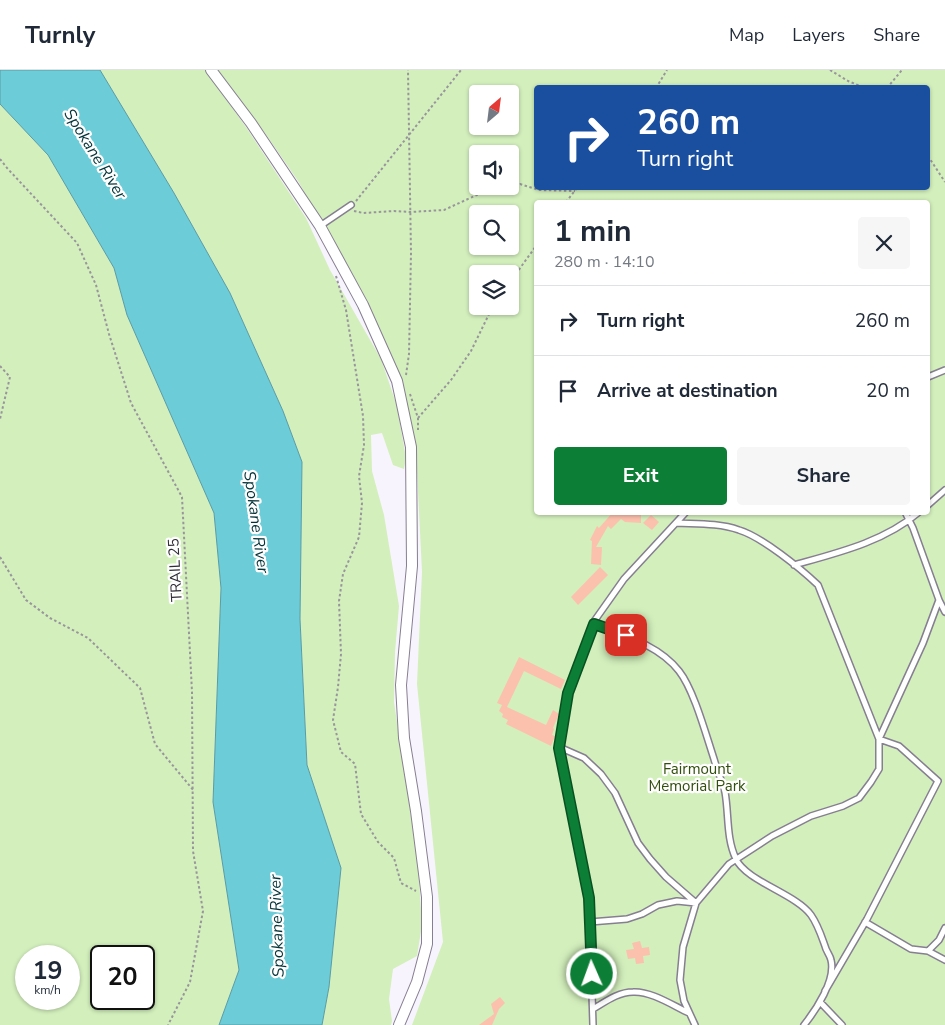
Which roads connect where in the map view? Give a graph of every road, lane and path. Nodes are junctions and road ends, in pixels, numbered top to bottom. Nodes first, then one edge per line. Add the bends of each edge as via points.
1 (211, 70) edge
2 (408, 70) edge
3 (461, 70) edge
4 (667, 70) edge
5 (830, 70) edge
6 (902, 70) edge
7 (658, 85) edge
8 (858, 85) edge
9 (889, 85) edge
10 (409, 134) junction
11 (0, 159) edge
12 (930, 159) edge
13 (945, 182) edge
14 (519, 184) edge
15 (534, 188) edge
16 (539, 190) edge
17 (574, 190) joint
18 (477, 195) edge
19 (567, 200) edge
20 (351, 205) joint
21 (345, 209) junction
22 (410, 212) junction
23 (320, 226) junction
24 (534, 249) edge
25 (334, 270) dead end
26 (519, 270) edge
27 (489, 315) edge
28 (0, 366) edge
29 (945, 370) edge
30 (405, 376) dead end
31 (930, 376) edge
32 (410, 391) dead end
33 (412, 399) dead end
34 (418, 418) dead end
35 (0, 419) edge
36 (945, 490) edge
37 (930, 503) edge
38 (684, 515) edge
39 (906, 515) edge
40 (916, 515) edge
41 (909, 521) junction
42 (677, 523) junction
43 (0, 557) edge
44 (794, 564) junction
45 (942, 601) edge
46 (945, 612) edge
47 (594, 624) junction
48 (879, 739) junction
49 (559, 748) junction
50 (194, 791) junction
51 (736, 860) junction
52 (427, 897) junction
53 (696, 903) junction
54 (590, 922) junction
55 (865, 922) junction
56 (945, 928) edge
57 (928, 951) junction
58 (945, 960) edge
59 (825, 991) junction
60 (820, 1002) junction
61 (592, 1009) junction
62 (689, 1013) junction
63 (168, 1025) edge
64 (399, 1025) edge
65 (593, 1025) edge
66 (695, 1025) edge
67 (804, 1025) edge
68 (842, 1025) edge

1 - 23 street
2 - 10 path
3 - 10 path
4 - 7 path
5 - 8 path
6 - 9 path
10 - 20 path
10 - 22 path
11 - 50 path, TRAIL 25 via 77,243 96,284 131,403 182,497
12 - 13 path
14 - 15 path
16 - 17 path
17 - 19 path
18 - 22 path via 444,210
20 - 21 lane
21 - 22 path via 363,214 394,210
21 - 23 lane
22 - 30 path via 409,354
23 - 52 street via 363,305 397,381 411,448 412,566 401,685 404,738
24 - 26 path
25 - 52 path via 346,310 358,380 364,445 359,476 362,503 359,537 343,574 339,602 340,654 332,720 341,752 355,764 361,814 378,842 394,858 401,883
27 - 34 path via 471,351
28 - 35 path via 10,377
29 - 31 lane
32 - 33 path
36 - 37 lane
38 - 42 lane
39 - 41 lane
40 - 41 lane
41 - 44 lane via 869,542
41 - 45 lane
42 - 44 lane via 739,530 759,539
42 - 47 lane via 624,579
43 - 50 path via 26,600 50,618 88,638 140,688 155,744
44 - 48 lane via 818,585
45 - 46 lane
45 - 48 lane
47 - 49 lane via 568,693
47 - 51 lane via 649,646 679,671 705,730 725,792
48 - 51 lane via 879,769 858,798 811,816
48 - 55 lane via 899,746 938,781
49 - 53 lane via 584,758 601,774 615,793 638,843 666,877
49 - 54 lane via 589,898
50 - 63 path, TRAIL 25 via 193,851 203,911 190,982
51 - 53 lane
51 - 59 lane via 743,870 811,914 832,961
52 - 64 street via 427,944 417,982
53 - 54 lane via 677,901 658,905 627,919
53 - 62 lane via 683,947 680,980
54 - 61 lane
55 - 57 lane via 911,949
55 - 59 lane
56 - 57 lane
57 - 58 lane
59 - 60 lane
60 - 67 lane
60 - 68 lane
61 - 62 lane via 616,996 633,992 650,995
61 - 65 lane
62 - 66 lane

